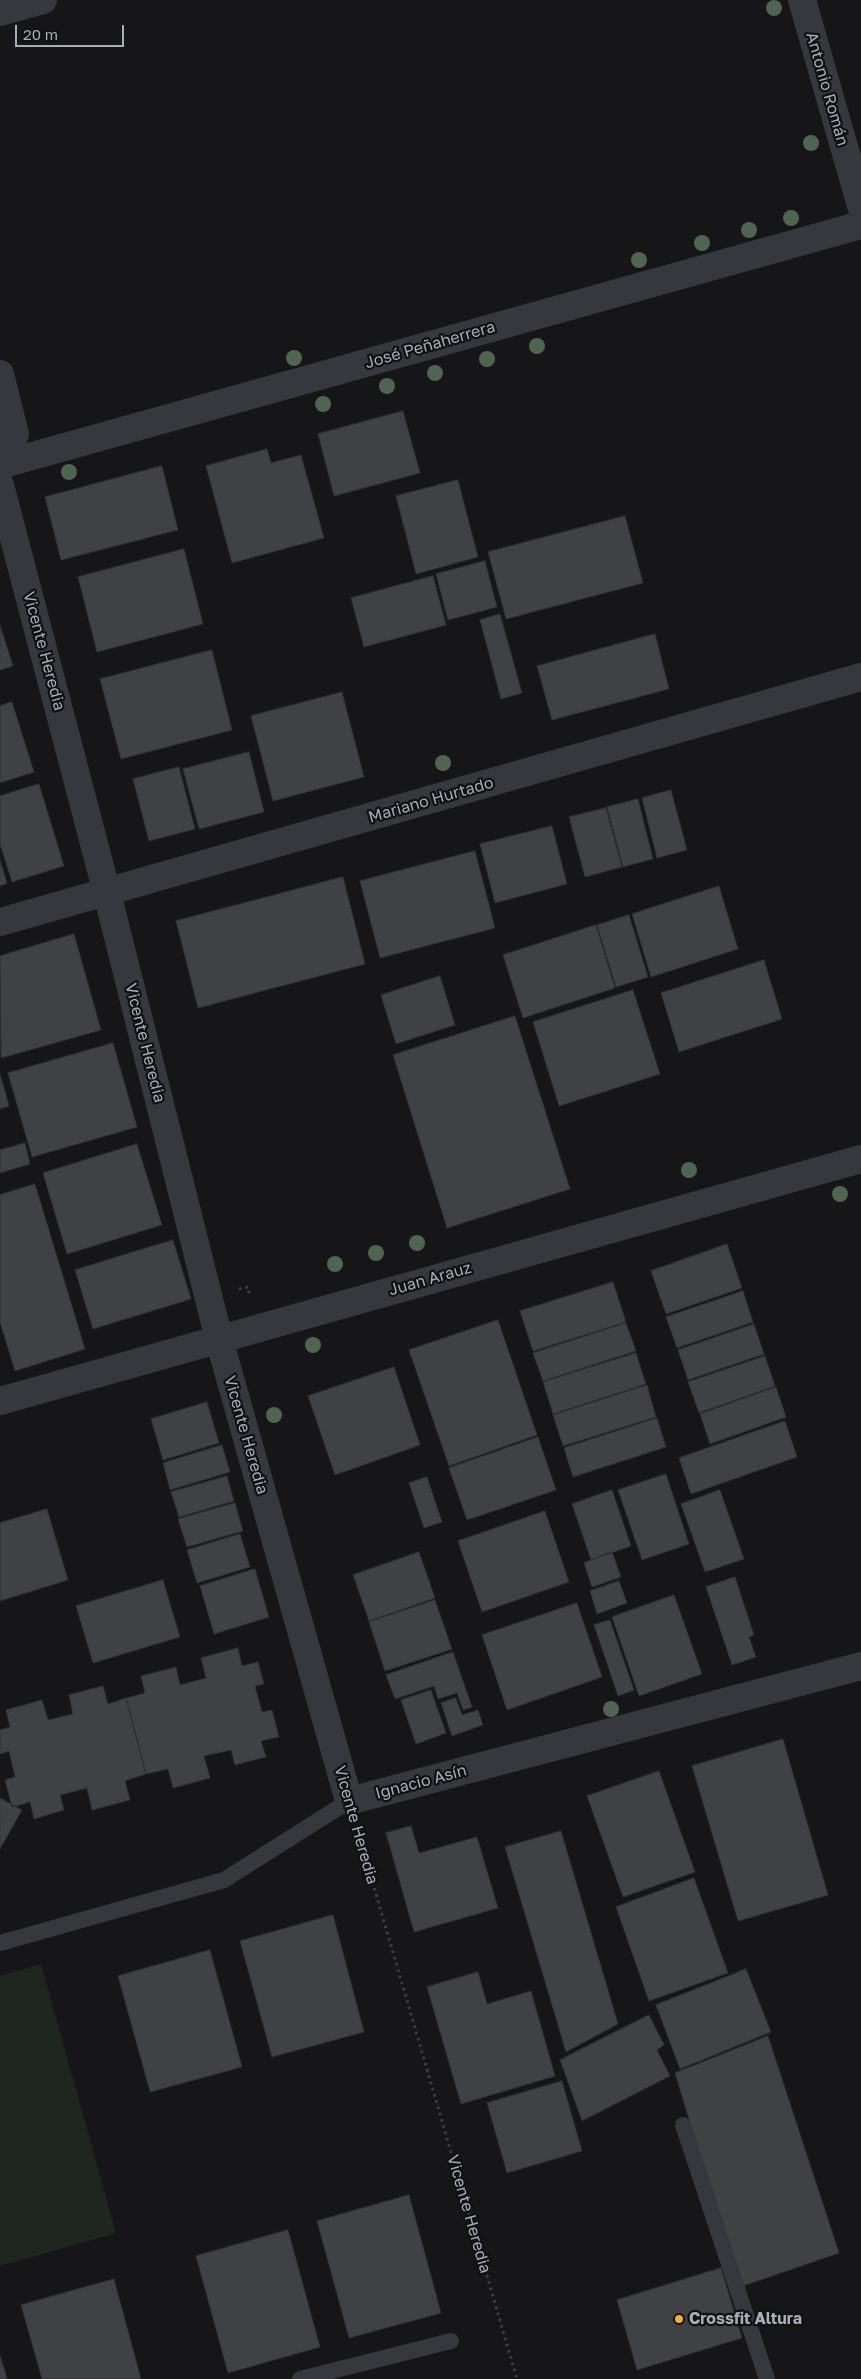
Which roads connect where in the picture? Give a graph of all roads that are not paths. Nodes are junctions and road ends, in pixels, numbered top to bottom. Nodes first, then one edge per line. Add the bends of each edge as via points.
1 (43, 0) edge
2 (802, 0) edge
3 (0, 12) edge
4 (861, 206) edge
5 (861, 225) edge
6 (0, 374) edge
7 (0, 460) edge
8 (0, 465) edge
9 (0, 484) edge
10 (861, 677) edge
11 (107, 893) junction
12 (0, 922) edge
13 (861, 1159) edge
14 (219, 1339) junction
15 (0, 1401) edge
16 (861, 1666) edge
17 (349, 1801) junction
18 (0, 1943) edge
19 (683, 2125) dead end
20 (451, 2341) dead end
21 (300, 2379) edge
22 (766, 2379) edge

1 - 3 street
2 - 4 street, Antonio Román
5 - 8 street, José Peñaherrera
6 - 7 street via 15,434
9 - 11 street, Vicente Heredia
10 - 11 street, Mariano Hurtado
11 - 12 street, Mariano Hurtado
11 - 14 street, Vicente Heredia
13 - 14 street, Juan Arauz
14 - 15 street, Juan Arauz
14 - 17 street, Vicente Heredia
16 - 17 street, Ignacio Asín
17 - 18 lane, Ignacio Asín via 224,1880
19 - 22 lane
20 - 21 lane

